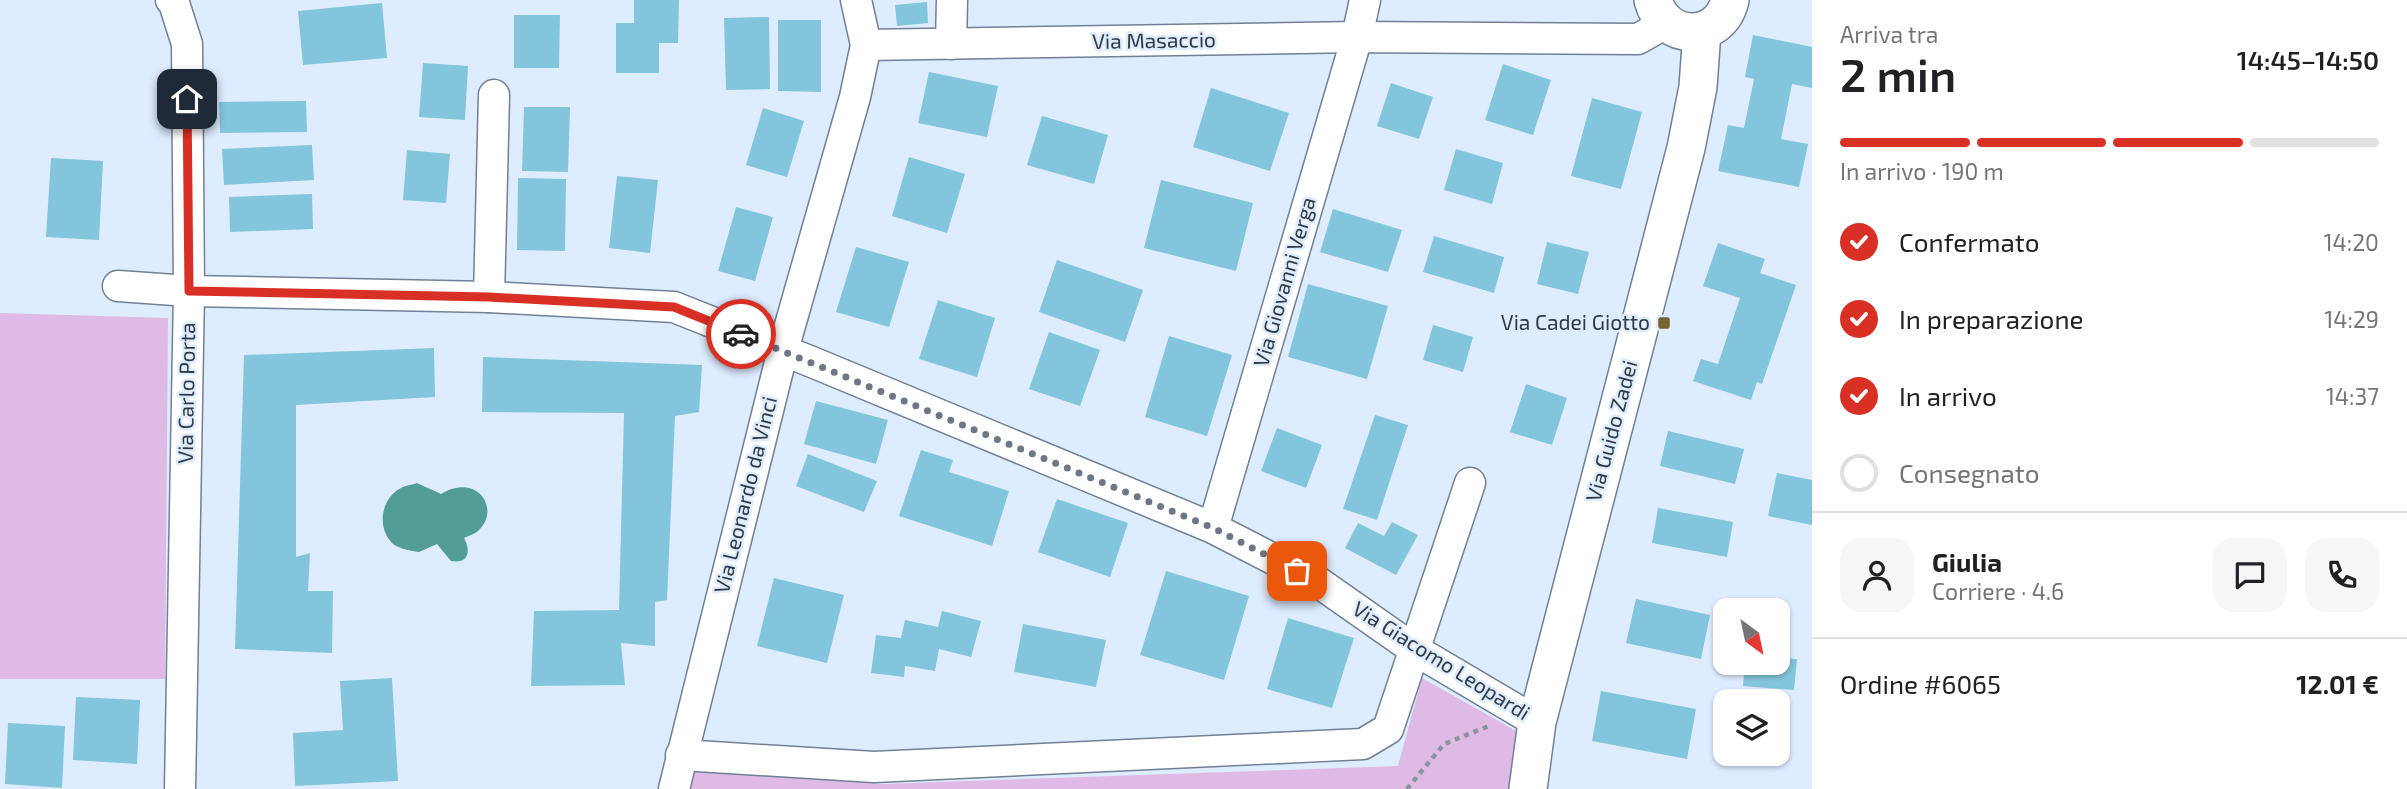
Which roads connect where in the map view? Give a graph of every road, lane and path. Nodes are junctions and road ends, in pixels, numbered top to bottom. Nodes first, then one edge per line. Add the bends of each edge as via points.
1 (857, 0) edge
2 (952, 0) edge
3 (1366, 0) edge
4 (1730, 0) edge
5 (174, 1) edge
6 (1659, 12) edge
7 (1702, 31) junction
8 (1357, 37) junction
9 (951, 44) junction
10 (866, 45) junction
11 (494, 95) dead end
12 (118, 286) dead end
13 (189, 291) junction
14 (489, 297) junction
15 (783, 350) junction
16 (1470, 483) dead end
17 (1213, 528) junction
18 (1415, 650) junction
19 (1530, 717) junction
20 (681, 755) junction
21 (180, 789) edge
22 (674, 789) edge
23 (1407, 789) edge
24 (1528, 789) edge

1 - 10 street, Via Leonardo da Vinci
2 - 9 street
3 - 8 street
4 - 7 street via 1722,18
5 - 13 street, Via Carlo Porta via 187,44
6 - 7 street via 1677,30
6 - 8 street, Via Masaccio via 1637,39
7 - 19 street, Via Guido Zadei via 1698,87 1686,148
8 - 9 street, Via Masaccio
8 - 17 street, Via Giovanni Verga
9 - 10 street, Via Masaccio
10 - 15 street, Via Leonardo da Vinci
11 - 14 street
12 - 13 street, Via Giacomo Leopardi
13 - 14 street, Via Giacomo Leopardi
13 - 21 street, Via Carlo Porta
14 - 15 street, Via Giacomo Leopardi via 674,307
15 - 17 street, Via Giacomo Leopardi
15 - 20 street, Via Leonardo da Vinci
16 - 18 street
17 - 18 street, Via Giacomo Leopardi via 1318,582
18 - 19 street, Via Giacomo Leopardi
18 - 20 street via 1388,729 1363,744 874,767
19 - 23 path via 1444,744
19 - 24 street, Via Guido Zadei
20 - 22 street, Via Leonardo da Vinci

